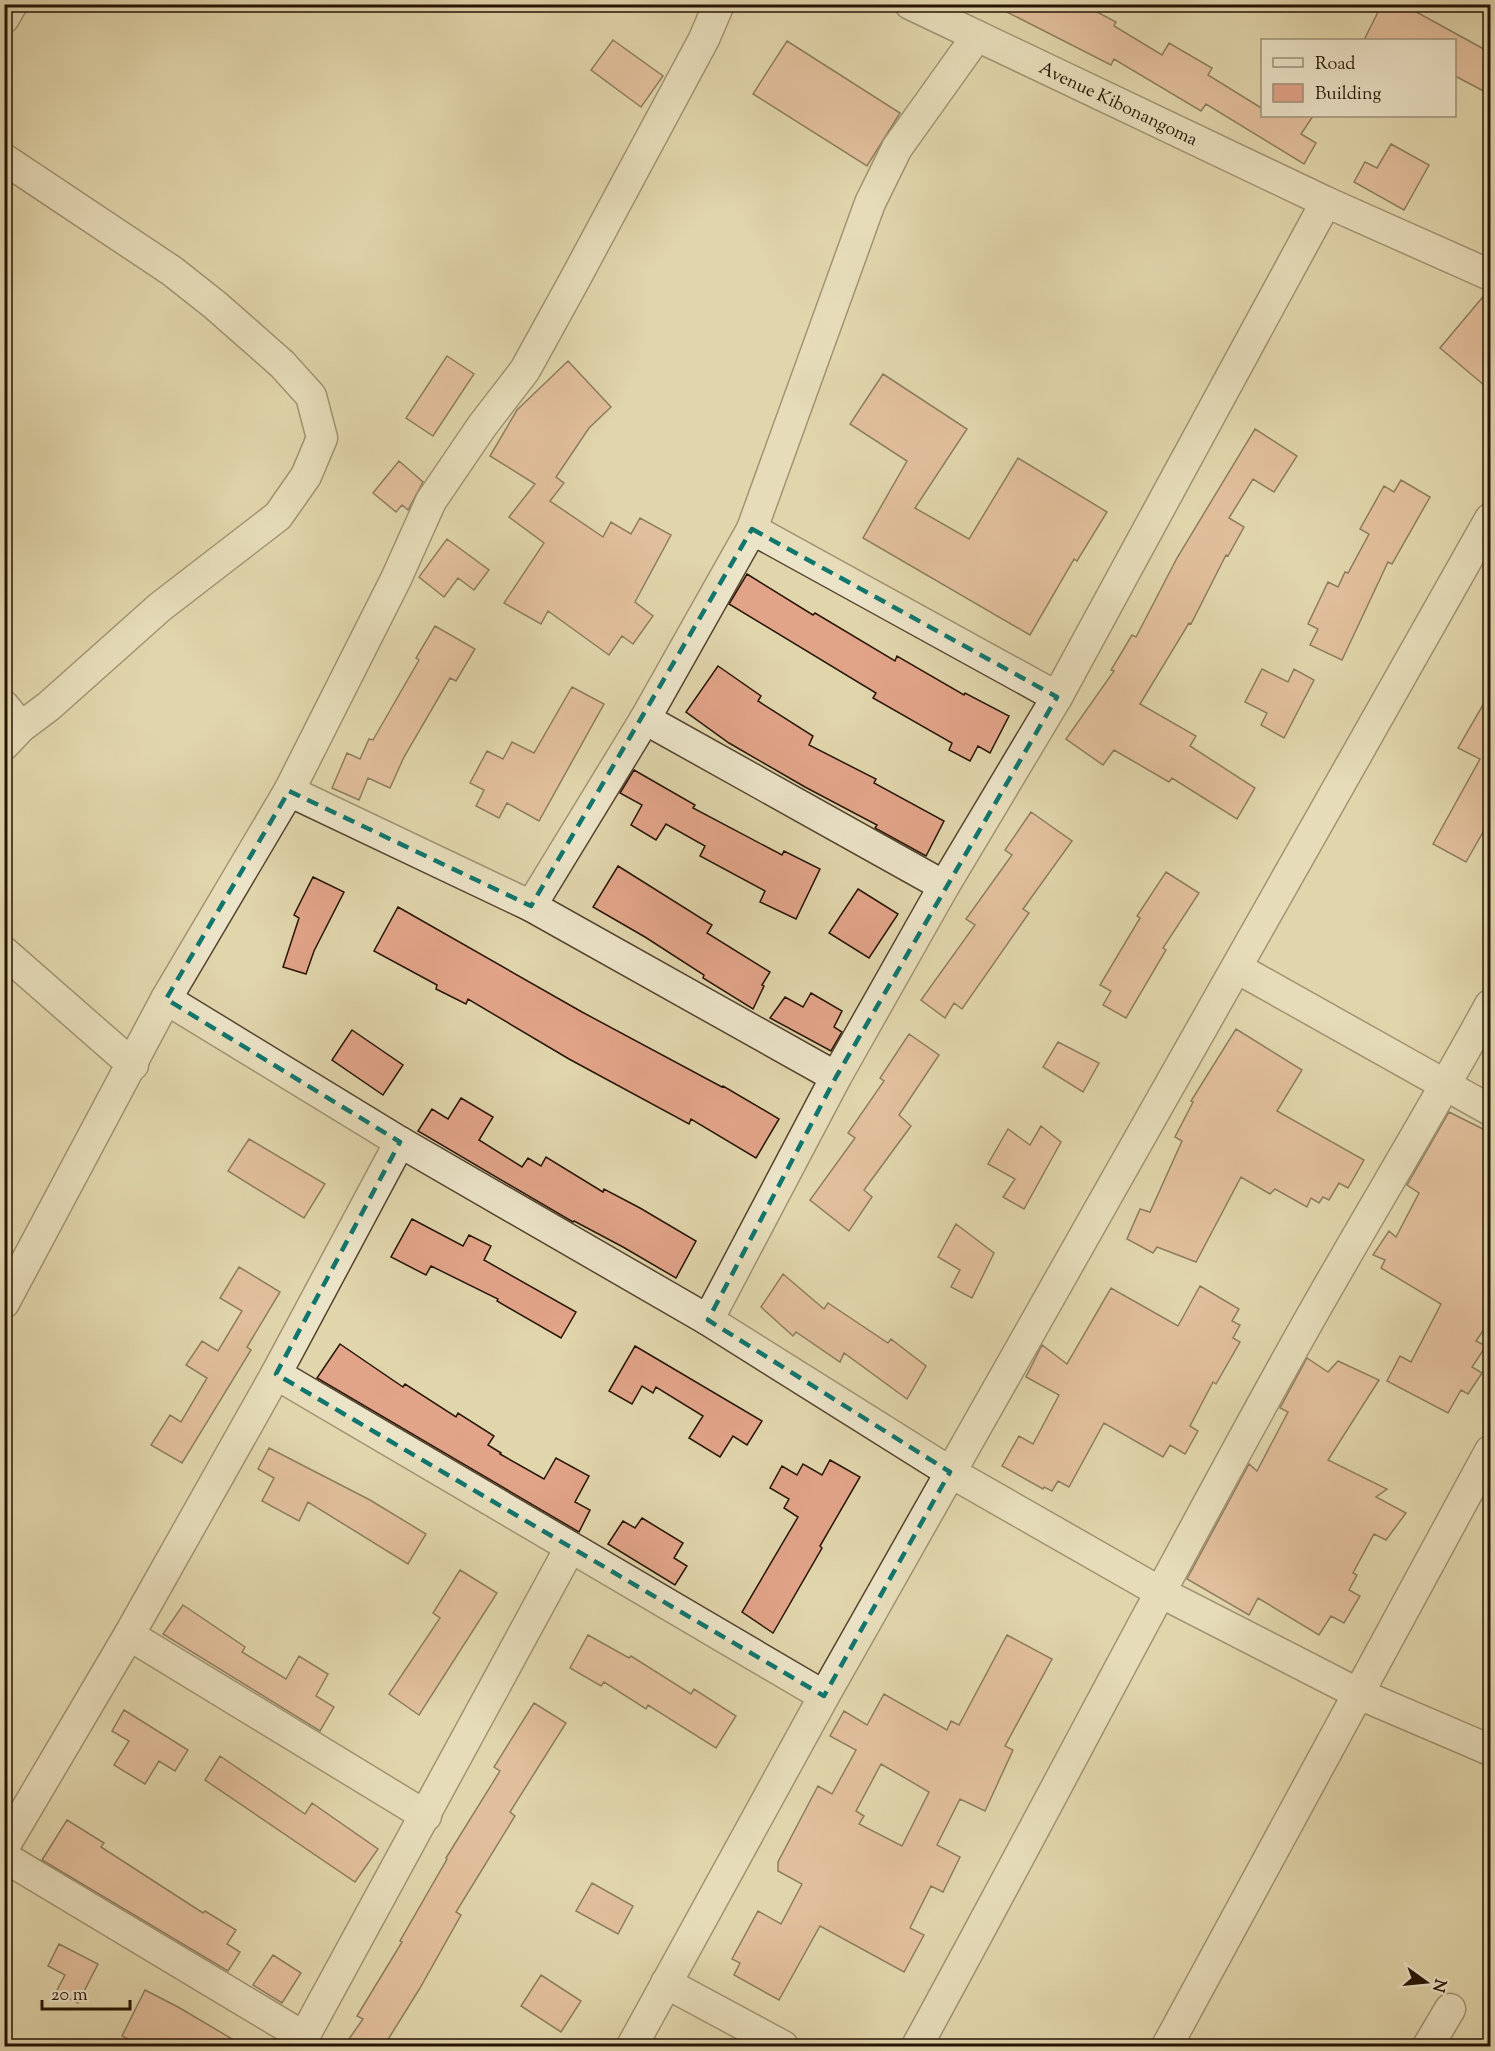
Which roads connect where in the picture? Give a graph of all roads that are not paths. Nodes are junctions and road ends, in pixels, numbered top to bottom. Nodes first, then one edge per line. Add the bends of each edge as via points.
1 (12, 4) edge
2 (719, 4) edge
3 (910, 4) edge
4 (4, 18) edge
5 (977, 36) junction
6 (4, 159) edge
7 (1326, 202) junction
8 (1491, 275) edge
9 (1491, 519) edge
10 (752, 529) junction
11 (1057, 697) junction
12 (645, 719) junction
13 (10, 726) edge
14 (289, 791) junction
15 (944, 886) junction
16 (531, 906) junction
17 (4, 952) edge
18 (1237, 968) junction
19 (166, 999) junction
20 (1491, 1005) edge
21 (133, 1065) junction
22 (836, 1077) junction
23 (1447, 1084) junction
24 (1491, 1110) edge
25 (400, 1142) junction
26 (4, 1303) edge
27 (708, 1320) junction
28 (276, 1374) junction
29 (1491, 1451) edge
30 (950, 1472) junction
31 (570, 1548) junction
32 (1160, 1592) junction
33 (129, 1635) junction
34 (1359, 1694) junction
35 (824, 1696) junction
36 (1491, 1750) edge
37 (426, 1816) junction
38 (4, 1847) edge
39 (4, 1857) edge
40 (666, 1983) junction
41 (1450, 2009) dead end
42 (302, 2042) edge
43 (632, 2046) edge
44 (783, 2046) edge
45 (917, 2046) edge
46 (1167, 2046) edge
47 (1428, 2046) edge

1 - 4 street
2 - 14 street via 704,39 525,370 431,501
3 - 5 street, Avenue Kibonangoma
5 - 7 street, Avenue Kibonangoma
5 - 10 street via 897,148 870,203
6 - 13 street via 172,271 215,305 282,364 311,396 322,438 306,476 278,516 160,607 49,706
7 - 8 street, Avenue Kibonangoma
7 - 11 street
9 - 18 street
10 - 11 street
10 - 12 street
11 - 15 street
12 - 15 street
12 - 16 street
14 - 16 street
14 - 19 street
15 - 22 street
16 - 22 street
17 - 21 street
18 - 23 street
18 - 30 street
19 - 21 street
19 - 25 street
20 - 23 street
21 - 26 street
22 - 27 street
23 - 24 street
23 - 32 street via 1295,1345
25 - 27 street
25 - 28 street
27 - 30 street
28 - 31 street
28 - 33 street
29 - 34 street
30 - 32 street
30 - 35 street
31 - 35 street
31 - 37 street
32 - 34 street
32 - 45 street
33 - 37 street
33 - 38 street
34 - 36 street
34 - 46 street
35 - 40 street
37 - 42 street
39 - 42 street
40 - 43 street
40 - 44 street
41 - 47 street

